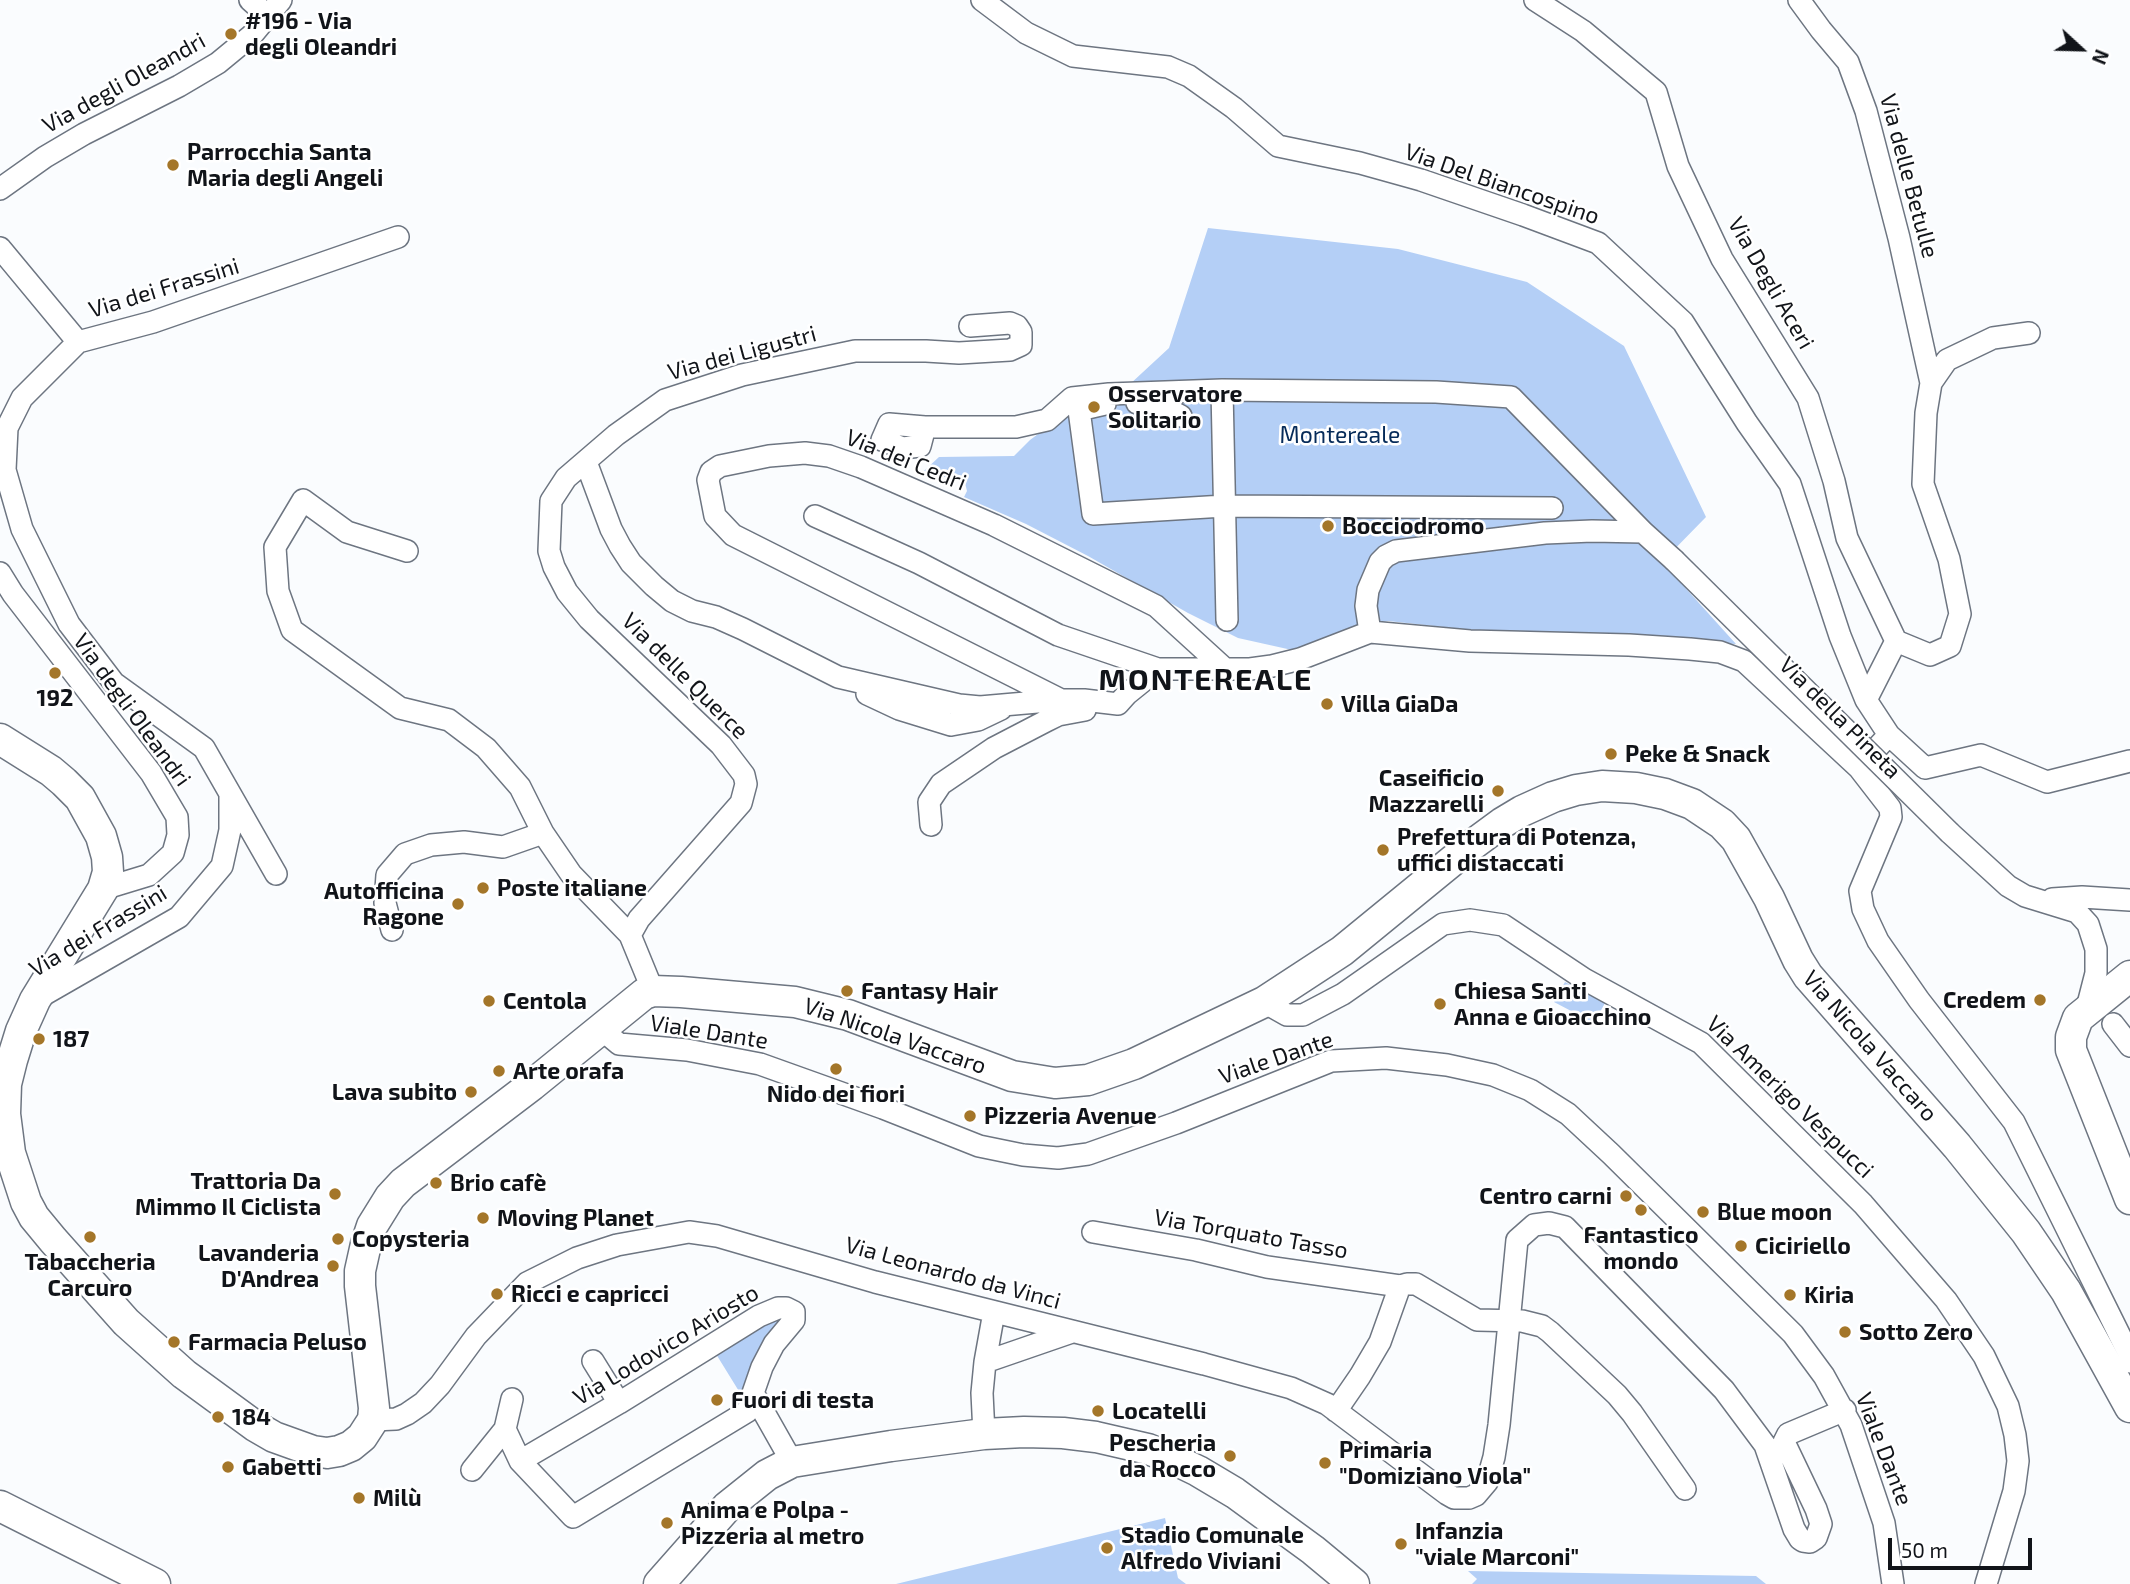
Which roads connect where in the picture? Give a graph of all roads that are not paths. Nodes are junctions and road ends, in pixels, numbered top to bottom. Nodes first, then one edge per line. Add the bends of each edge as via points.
1 (250, 0) edge
2 (982, 0) edge
3 (1535, 0) edge
4 (1799, 0) edge
5 (275, 8) edge
6 (0, 189) edge
7 (398, 237) dead end
8 (0, 248) edge
9 (970, 326) dead end
10 (2029, 333) dead end
11 (78, 342) junction
12 (1931, 383) junction
13 (1222, 390) junction
14 (1181, 416) dead end
15 (925, 427) dead end
16 (586, 462) junction
17 (1224, 506) junction
18 (1552, 508) dead end
19 (815, 516) dead end
20 (1643, 532) junction
21 (407, 551) dead end
22 (0, 573) edge
23 (1227, 620) dead end
24 (1370, 632) junction
25 (1896, 641) junction
26 (1224, 668) junction
27 (1158, 669) junction
28 (838, 677) junction
29 (1060, 700) junction
30 (1866, 700) junction
31 (1012, 704) junction
32 (1118, 704) junction
33 (1889, 735) junction
34 (0, 740) edge
35 (2130, 761) edge
36 (1859, 768) junction
37 (230, 794) junction
38 (931, 825) dead end
39 (543, 833) junction
40 (276, 874) dead end
41 (103, 889) junction
42 (2038, 900) junction
43 (2130, 900) edge
44 (392, 930) dead end
45 (630, 935) junction
46 (2130, 976) edge
47 (653, 991) junction
48 (35, 1000) junction
49 (1265, 1002) junction
50 (2086, 1012) junction
51 (2113, 1024) dead end
52 (601, 1029) junction
53 (2130, 1046) edge
54 (2130, 1199) edge
55 (1093, 1232) dead end
56 (1400, 1286) junction
57 (994, 1312) junction
58 (1509, 1321) junction
59 (1072, 1332) junction
60 (593, 1361) dead end
61 (985, 1362) junction
62 (2130, 1362) edge
63 (753, 1393) junction
64 (512, 1399) dead end
65 (619, 1403) junction
66 (2130, 1407) edge
67 (1844, 1410) junction
68 (1336, 1411) junction
69 (373, 1420) junction
70 (505, 1429) junction
71 (984, 1434) junction
72 (520, 1461) junction
73 (792, 1462) junction
74 (472, 1470) dead end
75 (1685, 1489) dead end
76 (0, 1506) edge
77 (669, 1580) edge
78 (155, 1584) edge
79 (1354, 1584) edge
80 (1893, 1584) edge
81 (1986, 1584) edge

1 - 5 street, Via degli Oleandri
2 - 30 street, Via Del Biancospino via 1026,33 1073,56 1168,67 1189,76 1278,146 1421,180 1598,243 1683,322 1790,484
3 - 25 street, Via Degli Aceri via 1583,31 1656,92 1678,166 1722,259 1808,398 1847,538
4 - 12 street, Via delle Betulle via 1848,62 1866,111
5 - 6 street, Via degli Oleandri via 253,35 219,63 84,134
7 - 11 street, Via dei Frassini via 153,322
8 - 11 street
9 - 16 street, Via dei Ligustri via 1010,323 1021,332 1021,345 1010,350 959,353 855,351 742,375 665,400
10 - 12 street via 1993,338 1947,360
11 - 37 street, Via dei Frassini via 22,398 7,428 5,470 22,529 69,624 114,683 205,748
12 - 25 street, Via delle Betulle via 1923,484 1949,559 1960,614 1950,646 1930,655
13 - 15 street via 1072,398 1047,420 1016,427
13 - 17 street
13 - 20 street via 1511,397
14 - 17 street via 1162,406 1138,403 1112,402 1079,410 1093,514
16 - 28 street via 620,546 653,586 692,611 743,629
16 - 45 street, Via delle Querce via 566,478 551,500 549,551 554,567 589,619 720,745 746,784 741,803
17 - 18 street
17 - 23 street
19 - 27 street via 919,563 1058,635
20 - 24 street via 1545,533 1396,551 1380,562 1368,590
20 - 42 street, bridge via 1950,833 2008,886
21 - 39 street via 347,532 303,500 275,547 278,591 292,630 400,708 449,720 486,748 520,788
22 - 41 street, Via degli Oleandri via 151,773 177,817 173,853 149,875
24 - 26 street via 1272,666
24 - 36 street, Via della Pineta via 1720,652 1744,661
25 - 30 street
26 - 27 street
26 - 29 street, Via dei Cedri via 1156,607 994,525 861,467 805,453 769,456 711,472 708,480 715,516 733,535
27 - 32 street
28 - 31 street via 959,705
28 - 31 street via 899,709 951,725 978,720
29 - 31 street
29 - 32 street
30 - 33 street, Via Del Biancospino
32 - 38 street via 1058,715 994,748 940,784 929,802
33 - 35 street, Via Del Biancospino via 1925,768 1981,755 2047,782
33 - 36 street
34 - 41 street via 51,771 80,798 101,836 107,858
36 - 62 street, Via della Pineta via 1885,799 1891,817 1860,891 1863,909 1878,941 1919,1000 2014,1122
37 - 40 street, Via dei Frassini
37 - 48 street, Via dei Frassini via 230,830 222,866 180,917
39 - 44 street via 503,847 464,842 431,845 405,854 387,875 385,903
39 - 45 street via 571,874
41 - 48 street
42 - 43 street
42 - 50 street via 2077,912 2088,924 2096,949 2096,973
45 - 47 street
46 - 50 street
47 - 49 street, Via Nicola Vaccaro via 762,998 823,1008 1012,1076 1055,1083 1088,1080 1134,1064
47 - 52 street via 634,1000
48 - 69 street via 12,1060 5,1114 20,1187 34,1217 52,1240 126,1322 184,1374 254,1426 295,1446 327,1452 351,1446
49 - 66 street, Via Nicola Vaccaro via 1342,951 1468,848 1522,811 1576,790 1602,786 1636,788 1692,804 1736,839 1808,976 1957,1146 2026,1233 2066,1291
49 - 81 street, Via Amerigo Vespucci via 1287,1015 1303,1015 1343,994 1443,924 1470,919 1503,925 1584,979 1701,1043 1863,1204 1946,1300 1984,1356 2008,1406 2018,1461 2014,1491
50 - 54 street via 2073,1028 2071,1050
51 - 53 street
52 - 67 street, Viale Dante via 619,1044 687,1050 760,1064 979,1146 1058,1158 1088,1154 1176,1123 1331,1061 1386,1058 1493,1075 1530,1090 1568,1114 1611,1154 1793,1334
52 - 69 street via 403,1183 381,1210 366,1244 360,1286
55 - 56 street, Via Torquato Tasso via 1267,1267
56 - 58 street, Via Torquato Tasso via 1416,1284 1477,1320
56 - 68 street via 1380,1342
57 - 59 street, Via Leonardo da Vinci
57 - 61 street
57 - 69 street, Via Leonardo da Vinci via 717,1236 689,1232 655,1237 577,1258 527,1283 476,1336 423,1403 396,1419
58 - 67 street via 1517,1240 1534,1226 1565,1227 1724,1390 1765,1445 1794,1529 1803,1541 1816,1538 1821,1524 1784,1442 1788,1434
58 - 68 street, Via Leonardo da Vinci via 1494,1457 1487,1482 1476,1495 1462,1499 1447,1494
58 - 75 street, Via Torquato Tasso via 1542,1326 1605,1382
59 - 61 street
59 - 68 street, Via Leonardo da Vinci via 1290,1388
60 - 65 street
61 - 71 street
63 - 65 street, Via Lodovico Ariosto via 774,1344 794,1320 794,1312 786,1308 759,1317
63 - 72 street via 748,1411 573,1517
63 - 73 street
64 - 70 street
65 - 72 street, Via Lodovico Ariosto
67 - 80 street, Viale Dante via 1884,1523
70 - 72 street
70 - 74 street
71 - 73 street
71 - 79 street via 1096,1437 1171,1458 1235,1493
73 - 77 street via 727,1507
76 - 78 street

